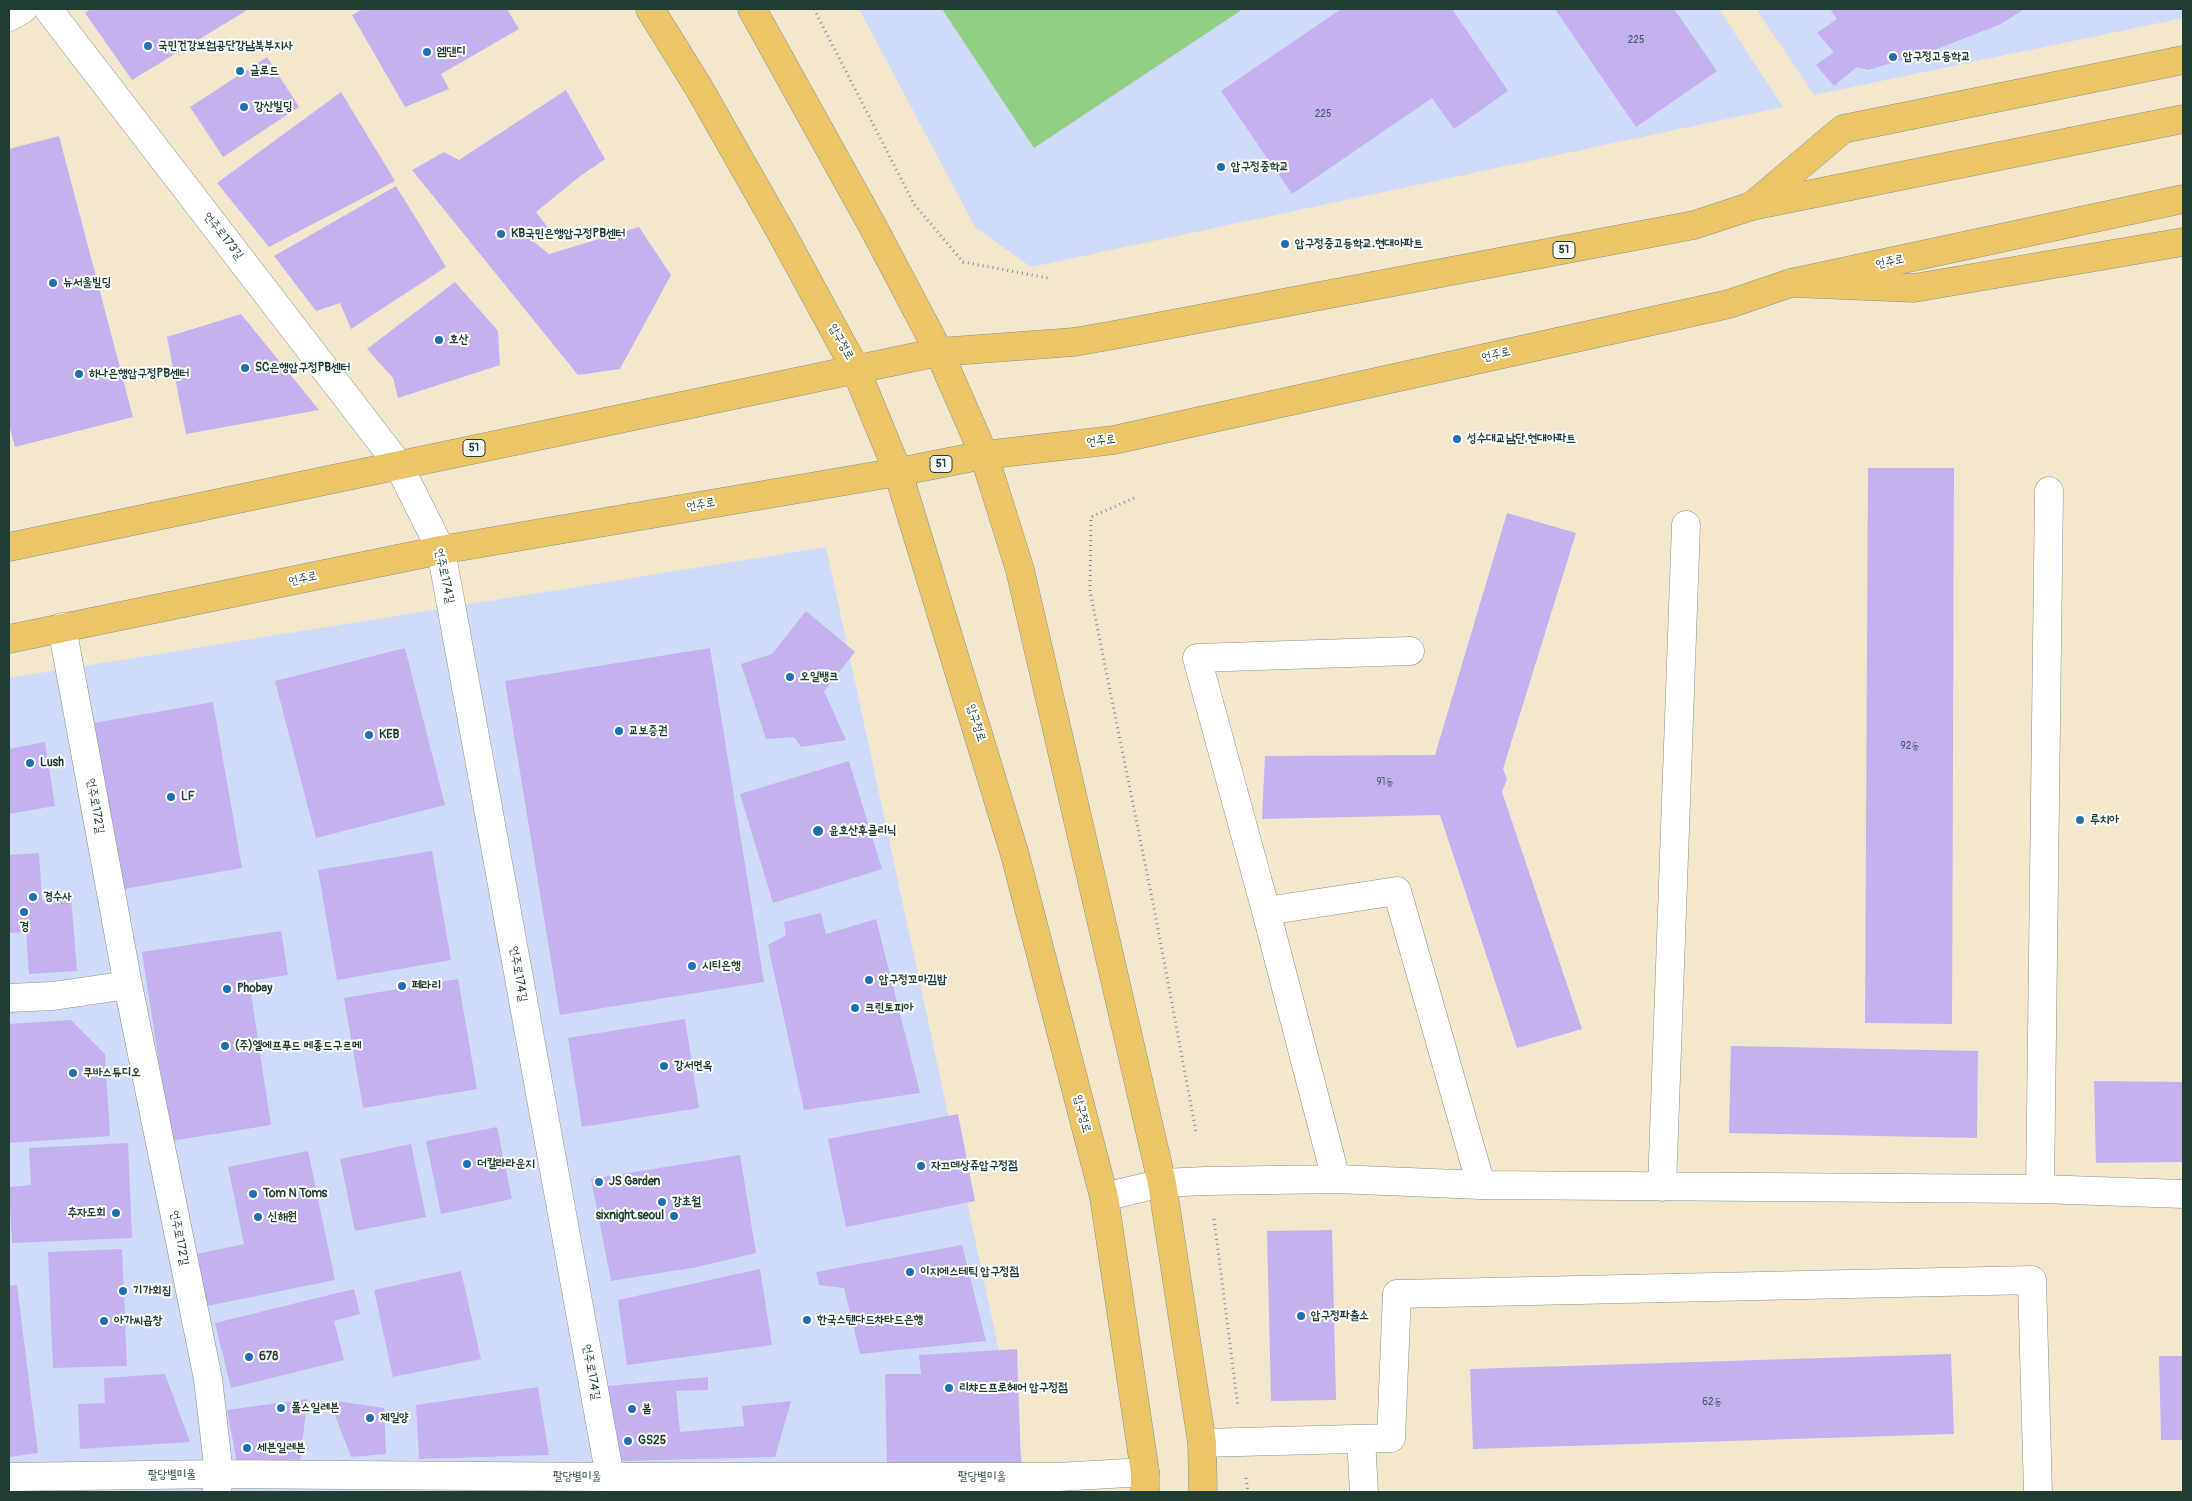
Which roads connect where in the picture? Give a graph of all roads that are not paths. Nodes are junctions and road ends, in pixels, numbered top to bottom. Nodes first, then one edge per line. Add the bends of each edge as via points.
1 (23, 9) edge
2 (48, 9) edge
3 (650, 9) edge
4 (752, 9) edge
5 (9, 17) edge
6 (2183, 60) edge
7 (2183, 119) edge
8 (2183, 198) edge
9 (1752, 206) junction
10 (2183, 242) edge
11 (1791, 283) junction
12 (939, 352) junction
13 (856, 370) junction
14 (984, 455) junction
15 (398, 464) junction
16 (898, 472) junction
17 (2049, 491) dead end
18 (1686, 525) dead end
19 (9, 547) edge
20 (441, 550) junction
21 (62, 627) junction
22 (9, 639) edge
23 (1410, 652) dead end
24 (1266, 911) junction
25 (128, 985) junction
26 (9, 998) edge
27 (1336, 1179) junction
28 (1162, 1183) junction
29 (1481, 1185) junction
30 (1662, 1188) junction
31 (2040, 1189) junction
32 (2183, 1194) edge
33 (1104, 1197) junction
34 (1361, 1439) junction
35 (1202, 1443) junction
36 (9, 1477) edge
37 (1145, 1482) edge
38 (218, 1483) edge
39 (610, 1485) edge
40 (1203, 1492) edge
41 (1364, 1492) edge
42 (2038, 1492) edge

1 - 5 street
2 - 15 street, 언주로173길
3 - 13 main road, 압구정로 via 758,191
4 - 12 main road
6 - 9 main road via 1843,129
7 - 9 main road, 51
8 - 11 main road, 언주로 / 51
9 - 12 main road, 51 via 1694,225 1082,340
10 - 11 main road via 1914,288
11 - 14 main road, 언주로 / 51 via 1729,304 1132,436
12 - 13 main road, 51
12 - 14 main road
13 - 15 main road, 51
13 - 16 main road, 압구정로
14 - 16 main road, 언주로 / 51
14 - 28 main road via 1020,570
15 - 19 main road, 51
15 - 20 street, 언주로174길
16 - 20 main road, 언주로 / 51
16 - 33 main road, 압구정로 via 1016,855
17 - 31 street
18 - 30 street
20 - 21 main road, 언주로 / 51
20 - 39 street, 언주로174길
21 - 22 main road, 언주로 / 51
21 - 25 street, 언주로172길
23 - 24 street via 1197,658
24 - 27 street
24 - 29 street via 1397,891
25 - 26 street via 53,996
25 - 38 street, 언주로172길 via 208,1379
27 - 28 street
27 - 29 street
28 - 33 street
28 - 35 main road
29 - 30 street
30 - 31 street
31 - 32 street
33 - 37 main road, 압구정로
34 - 35 street
34 - 41 street
34 - 42 street via 1391,1438 1397,1294 2032,1280
35 - 40 main road
36 - 38 street, 팔당별미울
37 - 39 street, 팔당별미울 via 1058,1477
38 - 39 street, 팔당별미울

